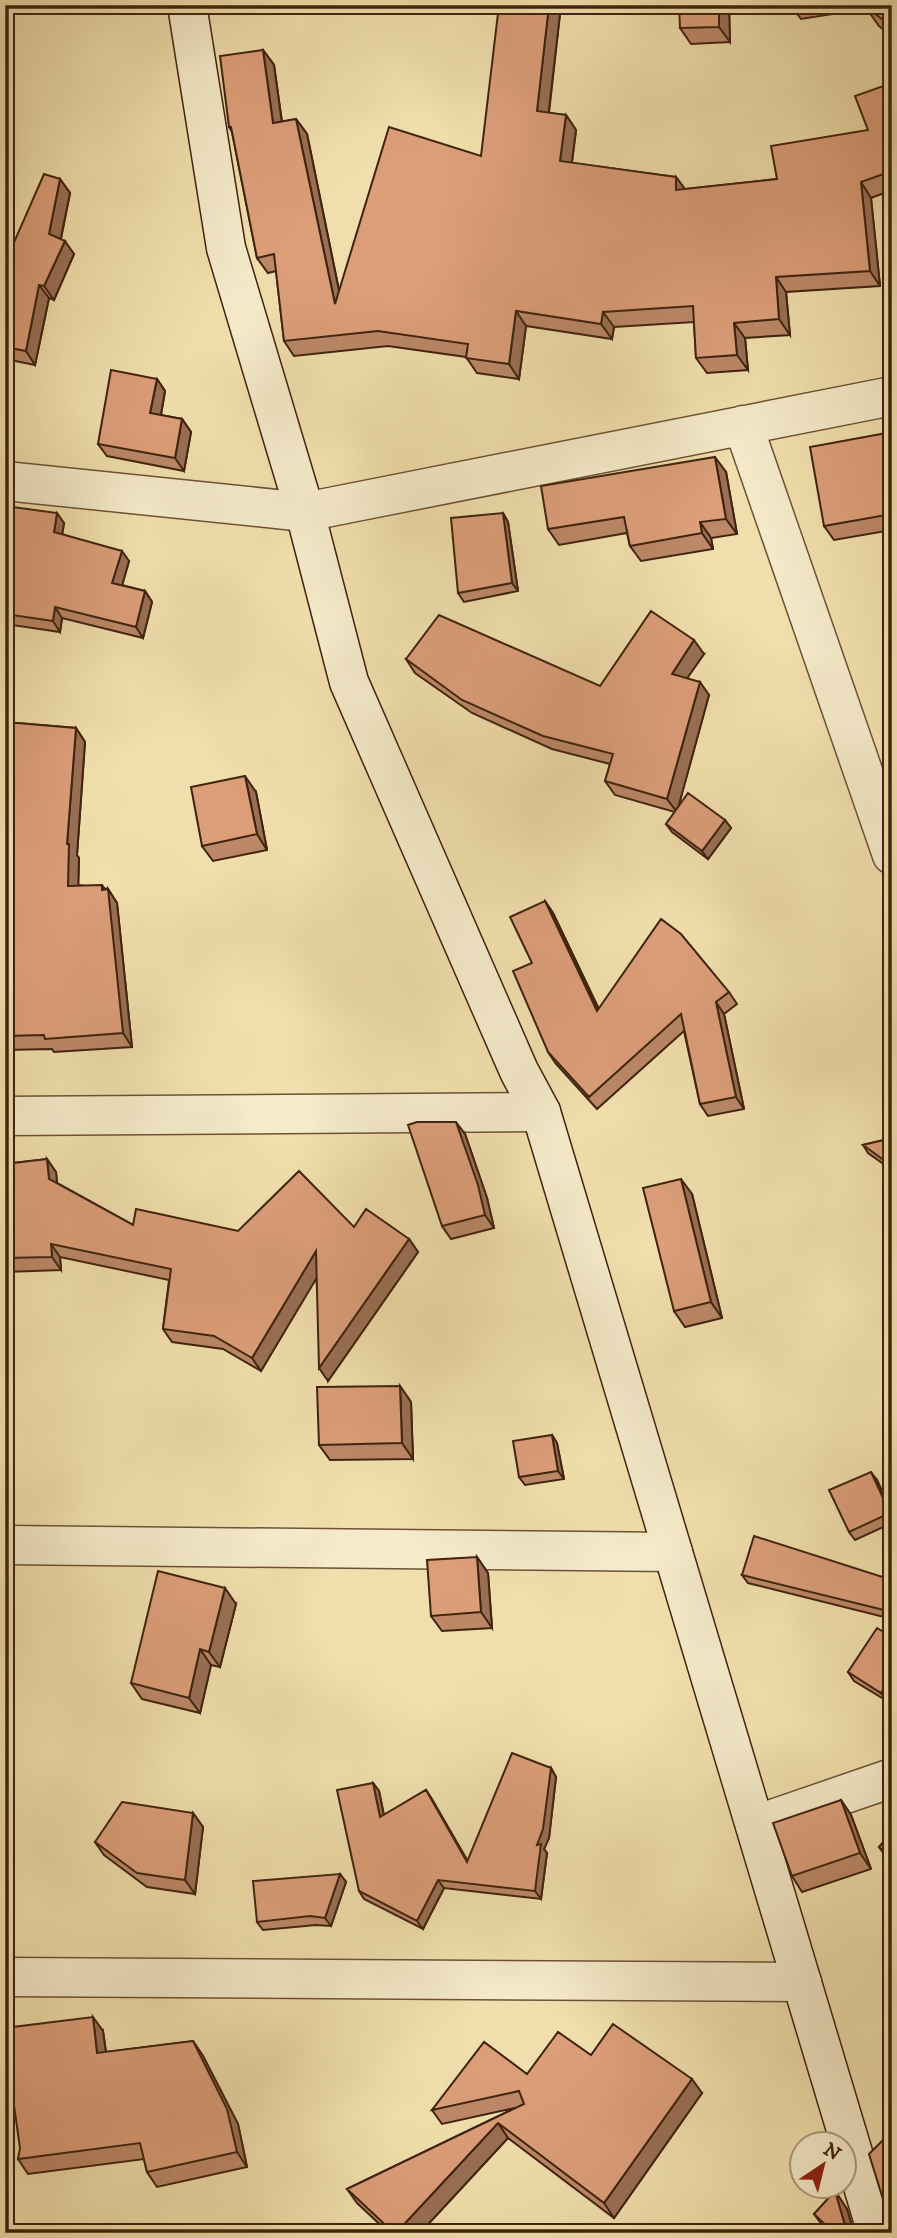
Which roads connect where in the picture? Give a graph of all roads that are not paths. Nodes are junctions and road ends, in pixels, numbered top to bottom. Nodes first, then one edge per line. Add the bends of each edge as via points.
1 (187, 5) edge
2 (892, 396) edge
3 (743, 425) junction
4 (5, 481) edge
5 (305, 512) junction
6 (892, 855) edge
7 (541, 1112) junction
8 (5, 1116) edge
9 (5, 1545) edge
10 (673, 1552) junction
11 (892, 1778) edge
12 (755, 1825) junction
13 (5, 1977) edge
14 (802, 1982) junction
15 (877, 2233) edge

1 - 5 street via 226,247
2 - 3 street
3 - 5 street
3 - 6 street
4 - 5 street
5 - 7 street via 349,682
7 - 8 street
7 - 10 street
9 - 10 street
10 - 12 street
11 - 12 street
12 - 14 street
13 - 14 street
14 - 15 street

